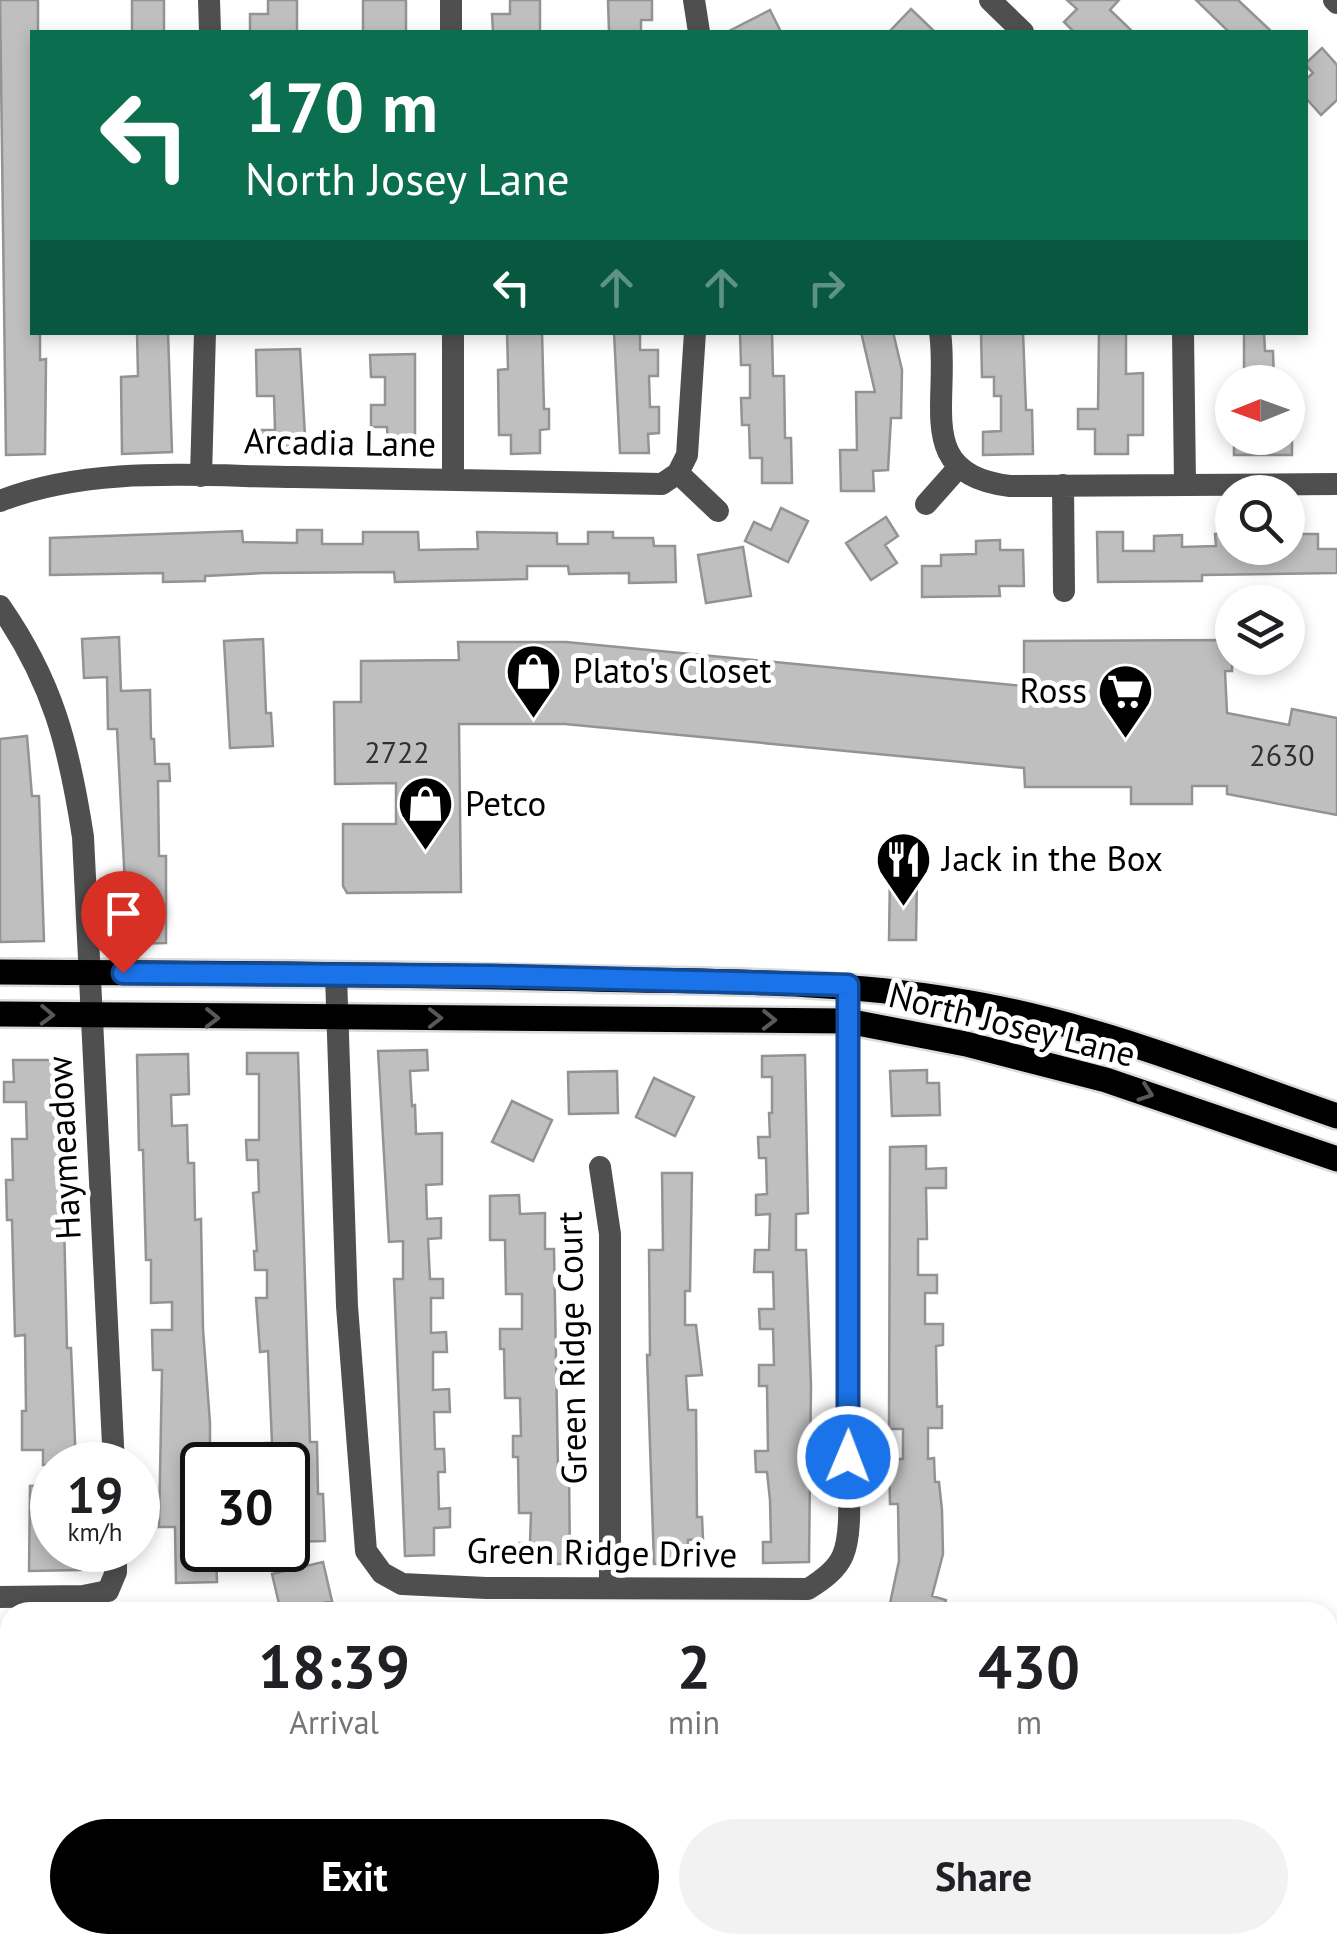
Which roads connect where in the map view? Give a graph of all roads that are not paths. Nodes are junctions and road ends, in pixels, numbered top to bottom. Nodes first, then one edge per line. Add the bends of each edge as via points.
1 (210, 0) edge
2 (451, 0) edge
3 (694, 0) edge
4 (990, 0) edge
5 (210, 30) edge
6 (452, 30) edge
7 (699, 30) edge
8 (1021, 30) edge
9 (205, 335) edge
10 (453, 335) edge
11 (696, 335) edge
12 (940, 335) edge
13 (1183, 335) edge
14 (958, 468) junction
15 (678, 473) junction
16 (201, 476) junction
17 (453, 479) junction
18 (1185, 484) junction
19 (1337, 484) edge
20 (1063, 485) junction
21 (0, 501) edge
22 (926, 504) dead end
23 (718, 511) dead end
24 (1064, 591) dead end
25 (0, 606) edge
26 (0, 972) edge
27 (88, 972) junction
28 (336, 975) junction
29 (848, 985) junction
30 (0, 1014) edge
31 (94, 1016) junction
32 (338, 1019) junction
33 (847, 1022) junction
34 (1337, 1116) edge
35 (1337, 1158) edge
36 (600, 1167) dead end
37 (113, 1442) edge
38 (116, 1572) edge
39 (610, 1587) junction
40 (0, 1597) edge

1 - 5 street
2 - 6 street
3 - 7 street
4 - 8 street
9 - 16 street
10 - 17 street
11 - 15 street via 690,434
12 - 14 street via 943,447
13 - 18 street
14 - 20 street via 990,484
14 - 22 street
15 - 17 street, Arcadia Lane via 662,484
15 - 23 street
16 - 17 street, Arcadia Lane
16 - 21 street, Arcadia Lane via 67,481
18 - 19 street
18 - 20 street
20 - 24 street
25 - 27 street, Haymeadow via 28,646 72,761 84,837
26 - 27 main road, North Josey Lane
27 - 28 main road, North Josey Lane
27 - 31 street, Haymeadow
28 - 29 main road, North Josey Lane
28 - 32 street, Green Ridge Drive
29 - 33 street, Green Ridge Drive
29 - 34 main road, North Josey Lane via 1040,1017 1149,1047
30 -> 31 main road, North Josey Lane
31 -> 32 main road, North Josey Lane
31 - 37 street, Haymeadow
32 -> 33 main road, North Josey Lane
32 - 39 street, Green Ridge Drive via 347,1306 366,1551 382,1574 402,1584
33 -> 35 main road, North Josey Lane via 1106,1080
33 - 39 street, Green Ridge Drive via 843,1556 808,1589
36 - 39 street, Green Ridge Court via 610,1234
38 - 40 street via 108,1590 83,1596

